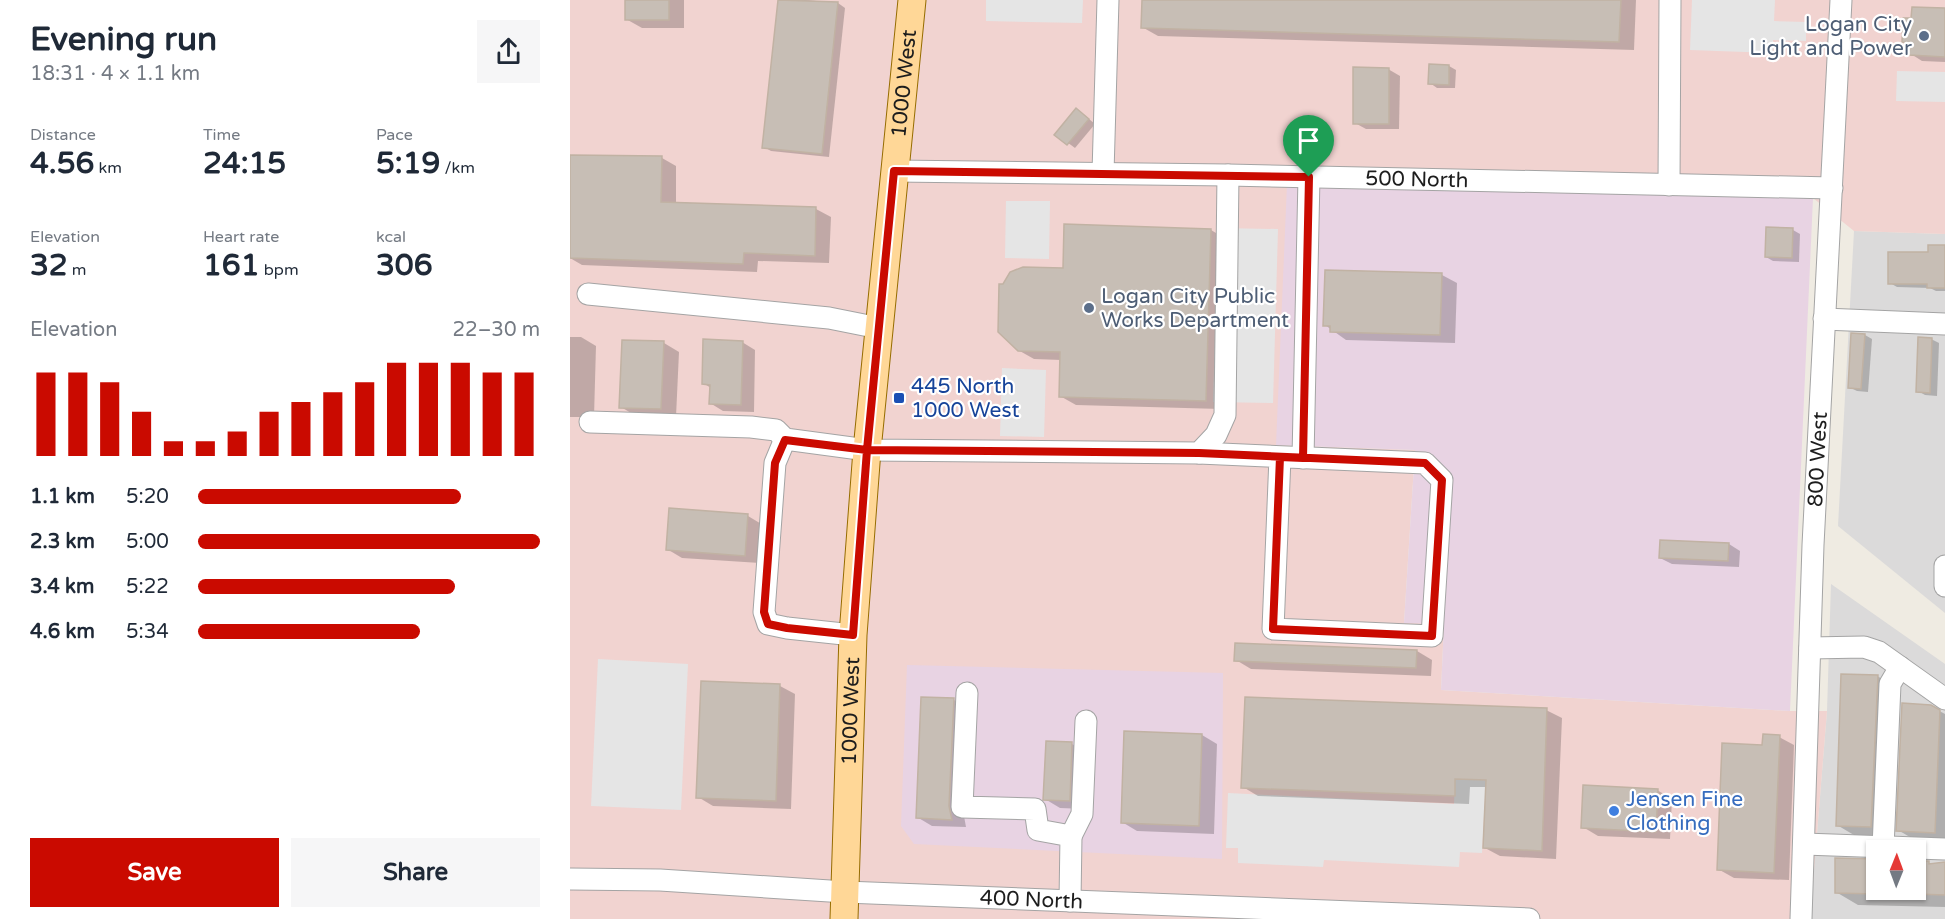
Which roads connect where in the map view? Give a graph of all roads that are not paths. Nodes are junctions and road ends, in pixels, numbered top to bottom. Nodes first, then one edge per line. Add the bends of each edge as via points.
1 (912, 0) edge
2 (1108, 0) edge
3 (1670, 0) edge
4 (1841, 0) edge
5 (894, 171) junction
6 (1103, 173) junction
7 (1228, 175) junction
8 (1309, 177) junction
9 (1669, 185) junction
10 (1832, 188) junction
11 (588, 294) dead end
12 (1824, 319) junction
13 (1945, 324) edge
14 (879, 328) junction
15 (590, 422) dead end
16 (785, 440) junction
17 (867, 450) junction
18 (1199, 453) junction
19 (1280, 457) junction
20 (1303, 458) junction
21 (1945, 566) edge
22 (1945, 586) edge
23 (853, 635) junction
24 (1810, 648) junction
25 (1900, 667) junction
26 (967, 693) dead end
27 (1945, 699) edge
28 (1086, 721) dead end
29 (1071, 836) junction
30 (1883, 840) edge
31 (1804, 844) junction
32 (1866, 847) edge
33 (1926, 849) edge
34 (1945, 849) edge
35 (570, 879) edge
36 (845, 892) junction
37 (1070, 901) junction
38 (1156, 911) edge
39 (844, 919) edge
40 (1529, 919) edge
41 (1801, 919) edge

1 - 5 main road, 1000 West
2 - 6 street
3 - 9 street
4 - 10 street, 800 West
5 - 6 street, 500 North
5 - 14 main road, 1000 West
6 - 7 street, 500 North
7 - 8 street, 500 North
7 - 18 street via 1225,415 1216,435
8 - 9 street, 500 North
8 - 20 street
9 - 10 street, 500 North
10 - 12 street, 800 West
11 - 14 street via 829,318
12 - 13 street
12 - 24 street, 800 West
14 - 17 main road, 1000 West
15 - 16 street via 751,427 776,430
16 - 17 street
16 - 23 street via 775,463 764,612 768,624
17 - 18 street
17 - 23 main road, 1000 West
18 - 19 street
19 - 20 street
19 - 20 street via 1273,629 1432,636 1442,480 1425,463
21 - 22 street
23 - 36 main road, 1000 West
24 - 25 street via 1864,647
24 - 31 street, 800 West
25 - 27 street
25 - 30 street via 1890,684
26 - 29 street via 962,807 1035,809 1038,831
28 - 29 street via 1082,814
29 - 37 street
31 - 32 street
31 - 41 street, 800 West
33 - 34 street
35 - 36 street, 400 North via 660,880
36 - 37 street, 400 North
36 - 39 main road, 1000 West
37 - 38 street, 400 North
38 - 40 street, 400 North

